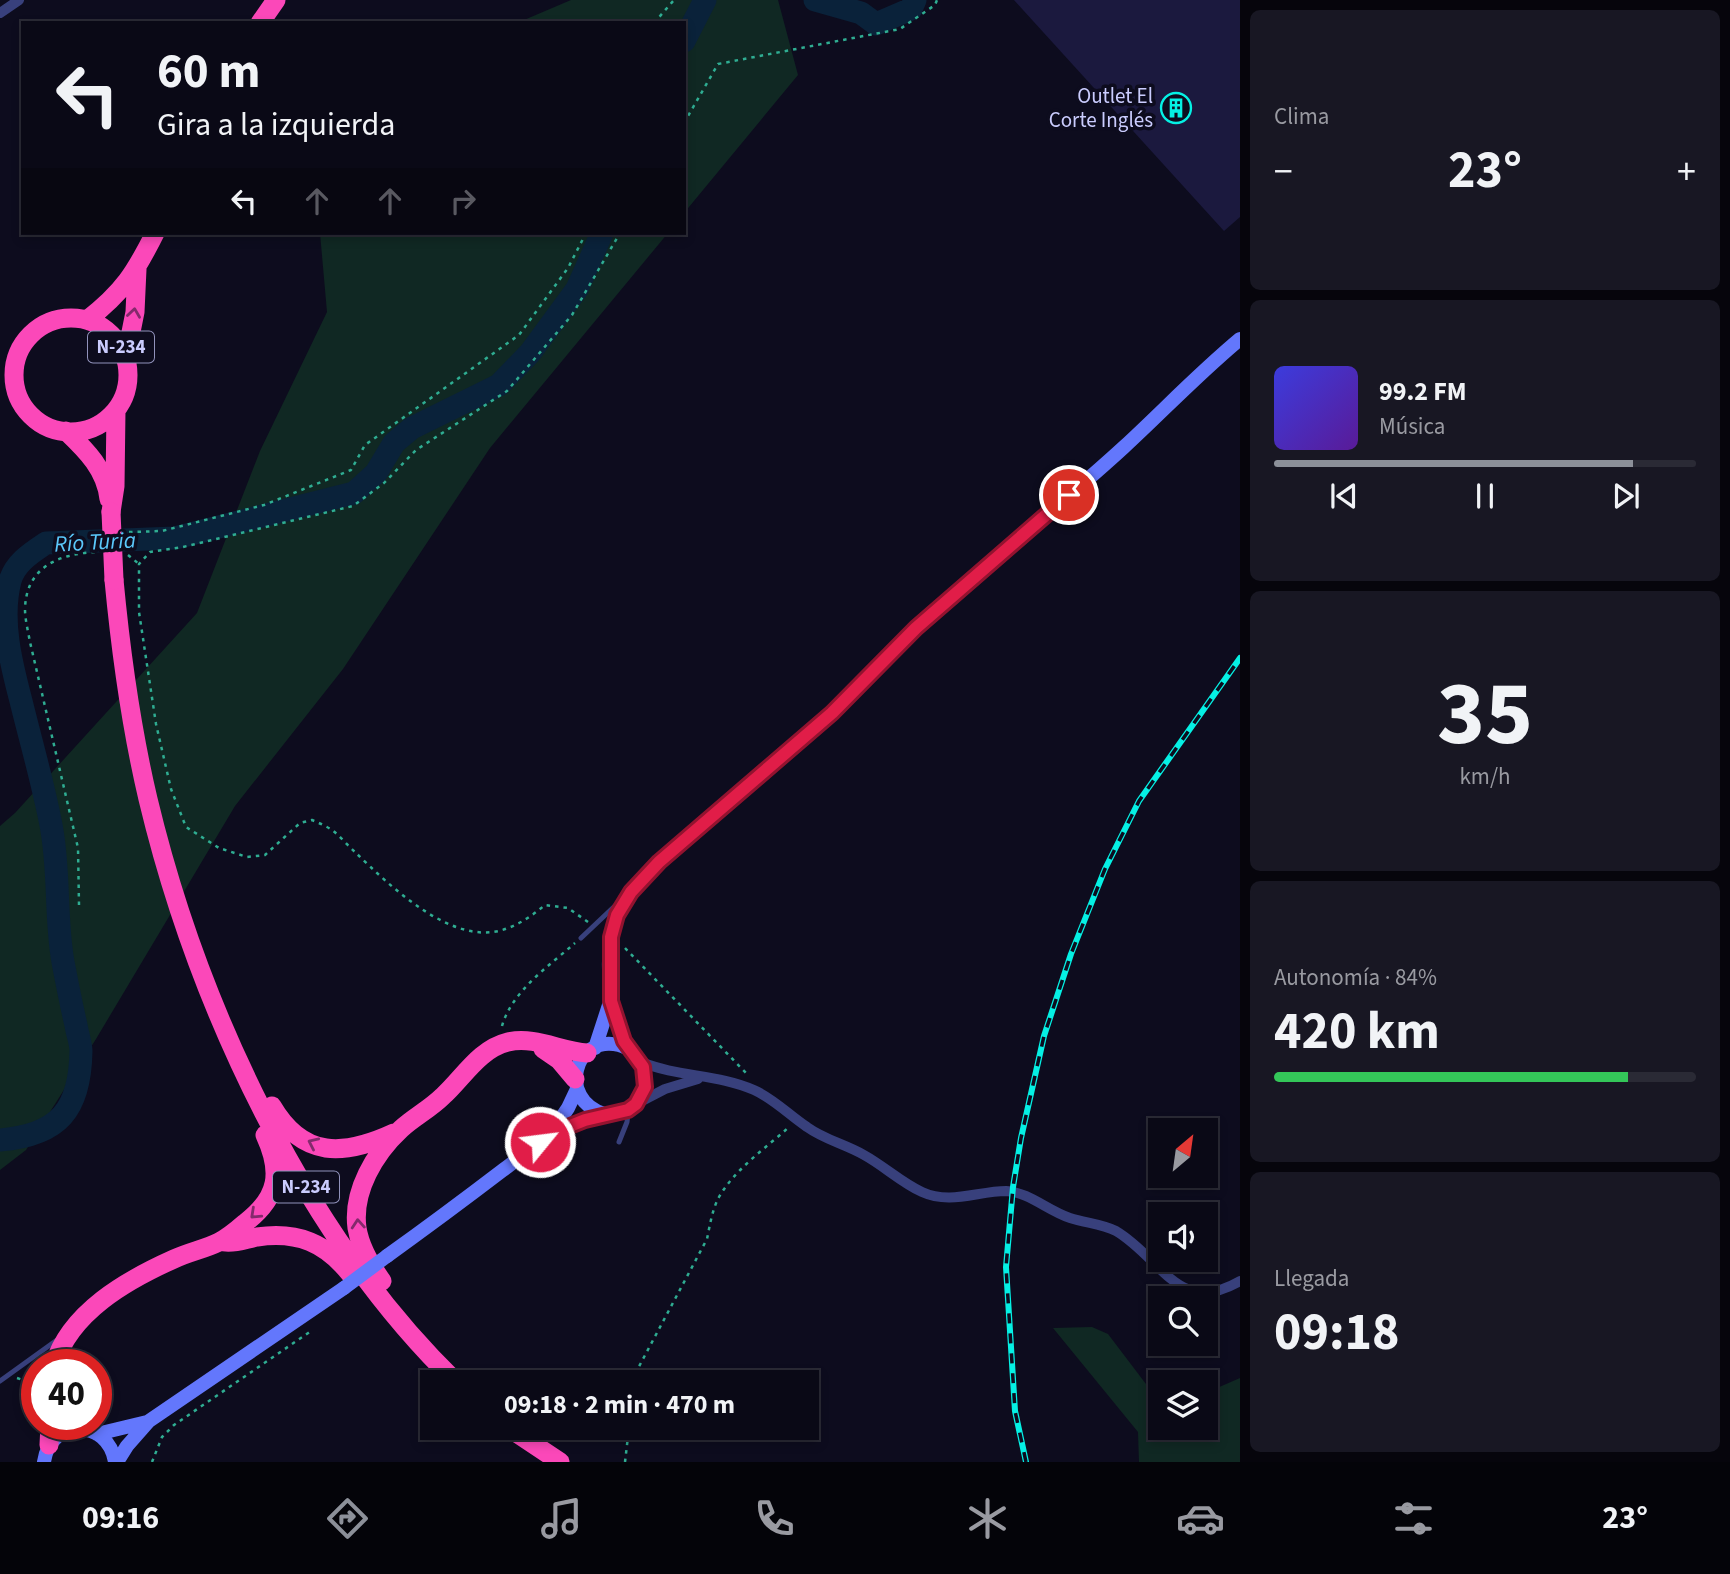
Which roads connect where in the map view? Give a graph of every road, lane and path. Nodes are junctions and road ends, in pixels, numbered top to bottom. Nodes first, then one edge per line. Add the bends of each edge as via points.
1 (19, 0) edge
2 (276, 0) edge
3 (674, 0) edge
4 (937, 0) edge
5 (0, 13) edge
6 (261, 21) edge
7 (656, 21) edge
8 (686, 120) edge
9 (154, 235) edge
10 (585, 235) edge
11 (619, 235) edge
12 (137, 269) junction
13 (87, 320) junction
14 (1240, 339) edge
15 (23, 344) junction
16 (126, 357) junction
17 (0, 359) edge
18 (0, 378) edge
19 (17, 392) junction
20 (116, 410) junction
21 (66, 432) junction
22 (111, 512) junction
23 (129, 532) dead end
24 (95, 552) dead end
25 (124, 552) dead end
26 (139, 564) junction
27 (631, 892) junction
28 (79, 905) dead end
29 (594, 925) junction
30 (611, 937) junction
31 (581, 938) joint
32 (611, 1001) junction
33 (216, 1008) junction
34 (533, 1042) junction
35 (503, 1044) junction
36 (629, 1049) junction
37 (591, 1051) junction
38 (239, 1061) junction
39 (641, 1062) junction
40 (701, 1078) junction
41 (576, 1084) junction
42 (761, 1093) junction
43 (632, 1107) junction
44 (604, 1114) junction
45 (797, 1120) junction
46 (401, 1129) junction
47 (550, 1134) junction
48 (619, 1142) dead end
49 (219, 1242) junction
50 (1240, 1281) edge
51 (311, 1331) dead end
52 (69, 1332) junction
53 (60, 1349) edge
54 (436, 1370) edge
55 (446, 1370) edge
56 (451, 1370) edge
57 (637, 1370) edge
58 (8, 1374) junction
59 (21, 1379) edge
60 (0, 1381) edge
61 (149, 1421) junction
62 (112, 1426) edge
63 (59, 1440) edge
64 (102, 1440) edge
65 (527, 1440) edge
66 (628, 1440) edge
67 (44, 1457) edge
68 (116, 1462) edge
69 (152, 1462) edge
70 (560, 1462) edge
71 (625, 1462) edge

1 - 5 street
2 - 6 highway
3 - 7 path
4 - 8 path via 900,29 718,64
9 - 12 highway, N-234
10 - 23 path via 568,268 519,335 365,446 351,470 264,505 162,531
11 - 26 path via 572,315 507,391 416,450 353,506 150,552
12 - 13 highway, N-234 via 113,300
16 -> 12 highway, N-234
13 - 15 highway, N-234 via 54,320 34,331
13 - 16 highway, N-234 via 115,338
14 - 27 street via 916,628 832,713 659,862
15 - 17 highway
15 - 19 highway via 14,370
16 - 20 highway, N-234 via 126,391
18 - 19 highway
19 - 21 highway, N-234 via 35,419
20 - 21 highway via 99,425
20 - 22 highway, N-234
21 - 22 highway, N-234 via 92,455 108,489
22 - 33 highway, N-234, bridge via 121,654 148,799 167,871
24 - 28 path via 51,561 33,578 25,607 78,848
25 - 26 path
26 - 29 path via 139,612 156,724 171,789 186,827 219,848 247,857 265,855 300,822 312,820 332,830 422,909 453,927 484,933 507,929 545,905 568,908
27 - 29 lane
27 - 30 street
29 - 31 lane
30 - 32 street
30 - 42 path
31 - 35 path via 514,1002 500,1033
32 - 36 street
32 - 37 street
33 - 38 highway, N-234
46 -> 33 highway via 345,1150 303,1139 275,1111
34 - 35 highway
34 - 37 highway
34 - 41 highway via 559,1060
35 - 46 highway via 484,1054 434,1105
36 - 37 street via 612,1044
36 - 39 street
37 - 41 street via 579,1063
38 -> 49 highway via 272,1149 275,1182 261,1210
38 - 55 highway, N-234 via 331,1229 386,1304
39 - 40 street
39 - 43 street via 646,1082
40 - 42 street
40 - 43 street via 665,1089
41 - 44 street via 589,1107
41 - 47 street via 568,1108
42 - 45 street
43 - 44 street
43 - 48 lane
44 - 47 street
45 - 50 street via 922,1192 944,1198 1020,1193 1070,1218 1113,1230 1180,1287 1196,1294 1227,1289
45 - 57 path via 741,1170 719,1197 707,1239
56 -> 46 highway via 377,1274 357,1229 360,1195 368,1173
47 - 61 street, bridge via 344,1288
49 - 52 highway via 175,1258 130,1283
49 - 54 highway via 278,1236 302,1239 326,1250
51 - 69 path via 174,1425 162,1437
52 - 53 highway
52 - 58 lane
58 - 59 path
58 - 60 lane
61 - 62 street
61 - 68 street
63 - 67 street
64 - 68 street via 109,1444
65 - 70 highway
66 - 71 path

